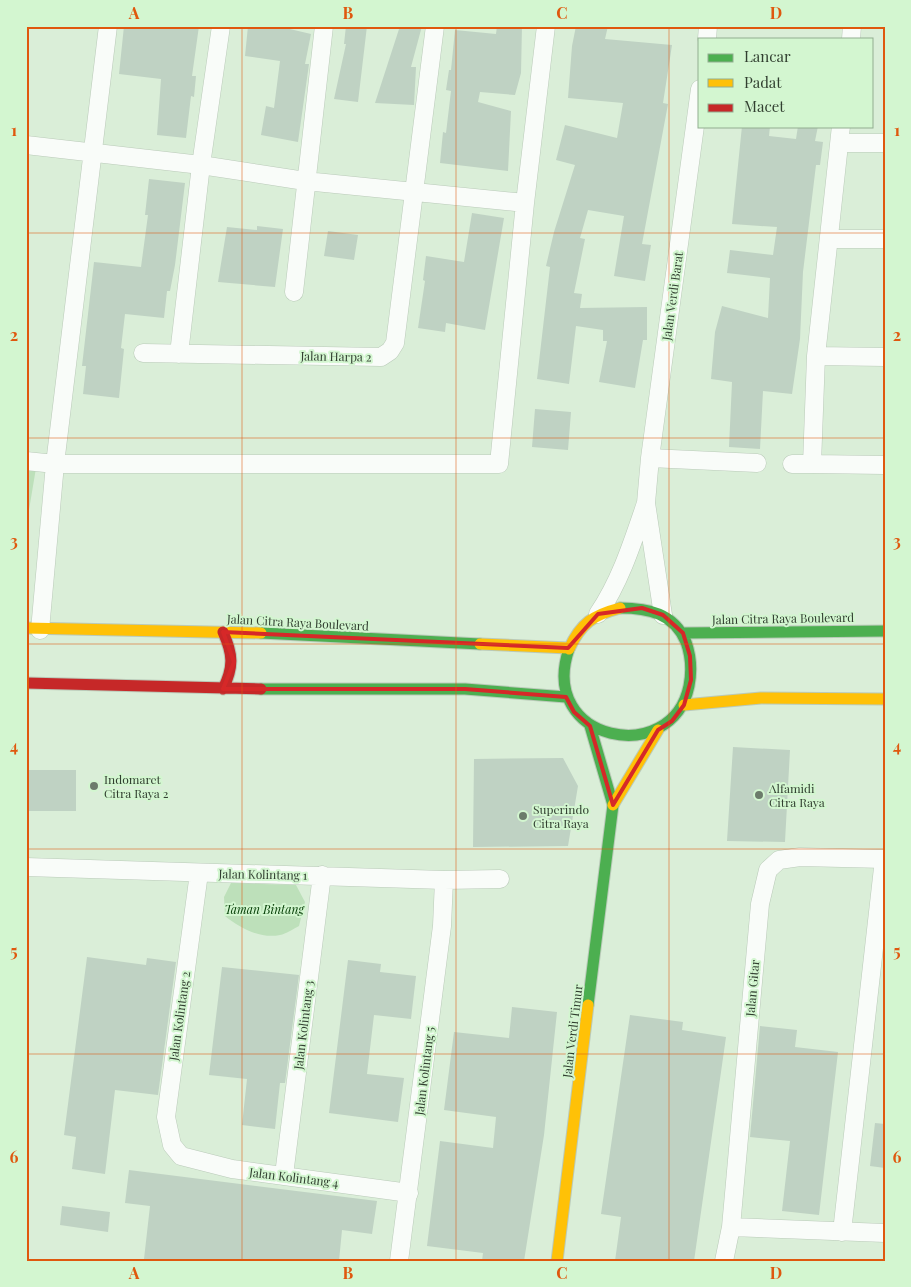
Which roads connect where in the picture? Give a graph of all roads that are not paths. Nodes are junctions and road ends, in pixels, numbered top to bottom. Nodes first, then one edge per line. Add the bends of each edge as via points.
1 (108, 26) edge
2 (221, 26) edge
3 (324, 26) edge
4 (435, 26) edge
5 (546, 26) edge
6 (698, 104) edge
7 (840, 134) edge
8 (885, 143) edge
9 (26, 145) edge
10 (92, 154) junction
11 (201, 165) junction
12 (305, 180) junction
13 (414, 193) junction
14 (525, 203) junction
15 (829, 239) junction
16 (885, 239) edge
17 (294, 292) dead end
18 (143, 353) dead end
19 (180, 354) junction
20 (816, 356) junction
21 (885, 357) edge
22 (650, 458) junction
23 (26, 462) edge
24 (757, 463) dead end
25 (56, 464) junction
26 (792, 464) dead end
27 (812, 464) junction
28 (885, 465) edge
29 (646, 503) junction
30 (598, 614) junction
31 (663, 615) junction
32 (33, 629) edge
33 (885, 630) edge
34 (223, 632) junction
35 (683, 634) junction
36 (568, 648) junction
37 (26, 683) edge
38 (223, 690) junction
39 (566, 697) junction
40 (885, 699) edge
41 (684, 705) junction
42 (590, 726) junction
43 (658, 730) junction
44 (613, 805) junction
45 (885, 859) edge
46 (26, 867) edge
47 (199, 873) junction
48 (322, 875) junction
49 (500, 879) dead end
50 (444, 880) junction
51 (181, 1156) joint
52 (284, 1175) junction
53 (409, 1193) junction
54 (731, 1227) junction
55 (842, 1232) junction
56 (885, 1233) edge
57 (399, 1261) edge
58 (557, 1261) edge
59 (724, 1261) edge

1 - 10 street
2 - 11 street
3 - 12 street
4 - 13 street, Jalan Harpa 2
5 - 14 street
6 - 22 street, Jalan Verdi Barat
7 - 8 street
7 - 15 street
9 - 10 street
10 - 11 street
10 - 25 street
11 - 12 street
11 - 19 street
12 - 13 street
12 - 17 street
13 - 14 street
13 - 19 street, Jalan Harpa 2 via 395,344 382,357
14 - 25 street via 499,464
15 - 16 street
15 - 20 street
18 - 19 street, Jalan Harpa 2
20 - 21 street
20 - 27 street
22 - 24 street
22 - 29 street, Jalan Verdi Barat
23 - 25 street
25 - 32 street
26 - 27 street
27 - 28 street
29 - 30 street, Jalan Verdi Barat via 623,568
29 - 31 street, Jalan Verdi Barat
30 - 31 main road via 620,608 642,608
30 - 36 main road via 580,630
31 - 35 main road
32 - 34 main road, Jalan Citra Raya Boulevard
33 - 35 main road, Jalan Citra Raya Boulevard
34 - 36 main road, Jalan Citra Raya Boulevard
34 - 38 main road via 234,662
35 - 41 main road via 690,656 691,680
36 - 39 main road
37 - 38 main road
38 - 39 main road via 465,689
39 - 42 main road via 574,712
40 - 41 main road via 761,698
41 - 43 main road via 672,721
42 - 43 main road via 632,736
42 - 44 main road, Jalan Verdi Timur
43 - 44 main road, Jalan Verdi Timur
44 - 58 main road, Jalan Verdi Timur
45 - 54 street, Jalan Gitar via 800,857 779,860 768,870 760,904
45 - 55 street, Jalan Gitar
46 - 47 street, Jalan Kolintang 1
47 - 48 street, Jalan Kolintang 1
47 - 51 street, Jalan Kolintang 2 via 166,1117 172,1145
48 - 50 street, Jalan Kolintang 1
48 - 52 street, Jalan Kolintang 3
49 - 50 street, Jalan Kolintang 1
50 - 53 street, Jalan Kolintang 5 via 442,926
51 - 52 street, Jalan Kolintang 4 via 232,1170
52 - 53 street, Jalan Kolintang 4
53 - 57 street, Jalan Kolintang 5
54 - 55 street
54 - 59 street, Jalan Gitar
55 - 56 street

